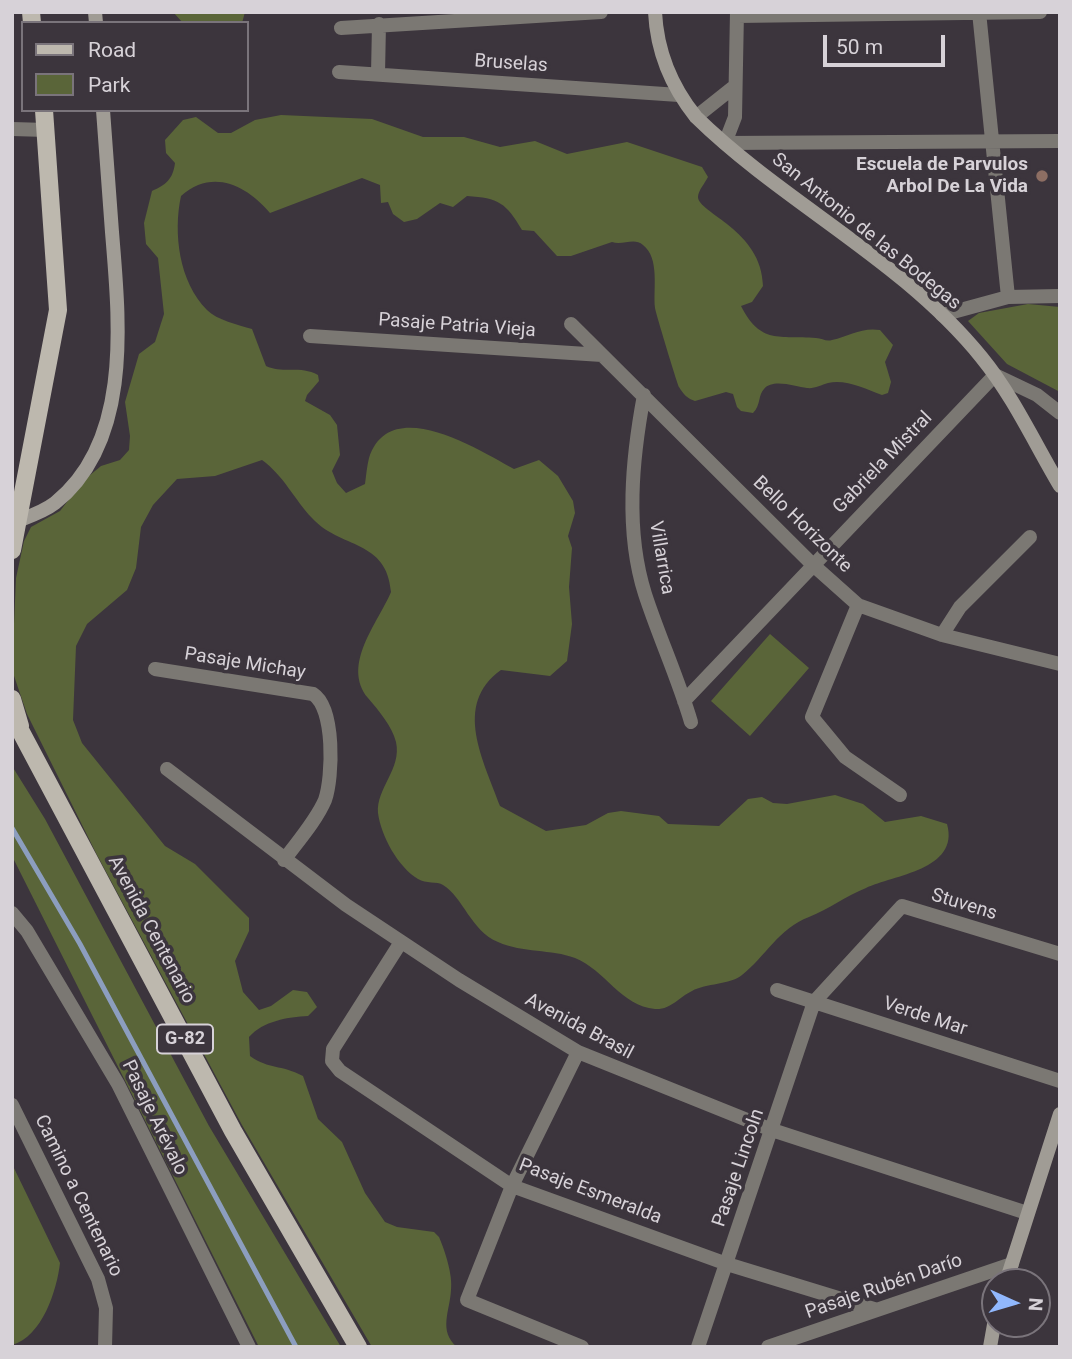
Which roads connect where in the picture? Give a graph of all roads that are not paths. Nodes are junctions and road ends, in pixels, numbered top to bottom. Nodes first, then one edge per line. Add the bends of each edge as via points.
1 (601, 12) edge
2 (655, 12) edge
3 (1040, 12) edge
4 (979, 13) edge
5 (737, 14) edge
6 (379, 24) junction
7 (341, 28) dead end
8 (339, 72) dead end
9 (379, 74) junction
10 (735, 86) junction
11 (679, 95) junction
12 (44, 112) edge
13 (103, 112) edge
14 (696, 117) junction
15 (12, 129) edge
16 (46, 130) junction
17 (993, 141) junction
18 (1060, 141) edge
19 (725, 143) junction
20 (1060, 296) edge
21 (1008, 298) junction
22 (942, 315) junction
23 (571, 324) dead end
24 (310, 335) dead end
25 (602, 355) junction
26 (995, 375) junction
27 (644, 395) junction
28 (1060, 413) edge
29 (1060, 486) edge
30 (15, 522) edge
31 (1030, 537) dead end
32 (12, 550) edge
33 (812, 564) junction
34 (858, 605) junction
35 (942, 635) junction
36 (1060, 664) edge
37 (155, 669) dead end
38 (12, 699) edge
39 (684, 701) junction
40 (16, 721) edge
41 (691, 722) dead end
42 (167, 769) dead end
43 (900, 795) dead end
44 (284, 860) junction
45 (12, 914) edge
46 (401, 942) junction
47 (1060, 954) edge
48 (778, 990) dead end
49 (814, 1002) junction
50 (578, 1052) junction
51 (1060, 1081) edge
52 (12, 1105) edge
53 (1060, 1114) edge
54 (772, 1130) junction
55 (512, 1186) junction
56 (1027, 1213) junction
57 (727, 1264) junction
58 (1012, 1264) junction
59 (1011, 1268) edge
60 (874, 1309) junction
61 (105, 1347) edge
62 (248, 1347) edge
63 (358, 1347) edge
64 (582, 1347) edge
65 (698, 1347) edge
66 (768, 1347) edge

1 - 6 street
2 - 11 street, San Antonio de las Bodegas via 663,60
3 - 4 street
4 - 5 street
4 - 17 street
5 - 10 street
6 - 7 street
6 - 9 street
8 - 9 street, Bruselas
9 - 11 street, Bruselas
10 - 14 street
10 - 19 street via 735,117
11 - 14 street, San Antonio de las Bodegas
12 - 16 main road
13 - 30 street via 119,318 113,394 83,471 55,503
14 - 19 street, San Antonio de las Bodegas
15 - 16 street
16 - 30 main road via 58,310
17 - 18 street
17 - 19 street
17 - 21 street
19 - 22 street, San Antonio de las Bodegas
20 - 21 street
21 - 22 street
22 - 26 street, San Antonio de las Bodegas
23 - 25 street, Bello Horizonte
24 - 25 street, Pasaje Patria Vieja
25 - 27 street, Bello Horizonte
26 - 28 street
26 - 29 street, San Antonio de las Bodegas
26 - 33 street, Gabriela Mistral
27 - 33 street, Bello Horizonte
27 - 39 street, Villarrica via 634,478 639,564
30 - 32 main road
31 - 35 street via 960,607
33 - 34 street, Bello Horizonte
33 - 39 street, Gabriela Mistral
34 - 35 street, Bello Horizonte
34 - 43 street via 812,717 845,757
35 - 36 street, Bello Horizonte
37 - 44 street, Pasaje Michay via 313,694 321,701 329,734 327,792
38 - 40 main road, Avenida Centenario
39 - 41 street, Villarrica
40 - 63 main road, Avenida Centenario / G-82 via 233,1131
42 - 44 street, Avenida Brasil
44 - 46 street, Avenida Brasil
45 - 62 street, Pasaje Arévalo via 27,931 118,1084
46 - 50 street, Avenida Brasil
46 - 55 street, Pasaje Esmeralda via 332,1049 332,1060 340,1071
47 - 49 street, Stuvens via 902,906
48 - 49 street, Verde Mar
49 - 51 street, Verde Mar
49 - 54 street, Pasaje Lincoln
50 - 54 street, Avenida Brasil
50 - 55 street
52 - 61 street, Camino a Centenario via 98,1279 106,1308
53 - 56 street
54 - 56 street, Avenida Brasil
54 - 57 street, Pasaje Lincoln
55 - 57 street, Pasaje Esmeralda
55 - 64 street via 467,1300
56 - 58 street
57 - 60 street, Pasaje Esmeralda
57 - 65 street, Pasaje Lincoln
58 - 59 street
58 - 60 street, Pasaje Rubén Darío
60 - 66 street, Pasaje Rubén Darío

